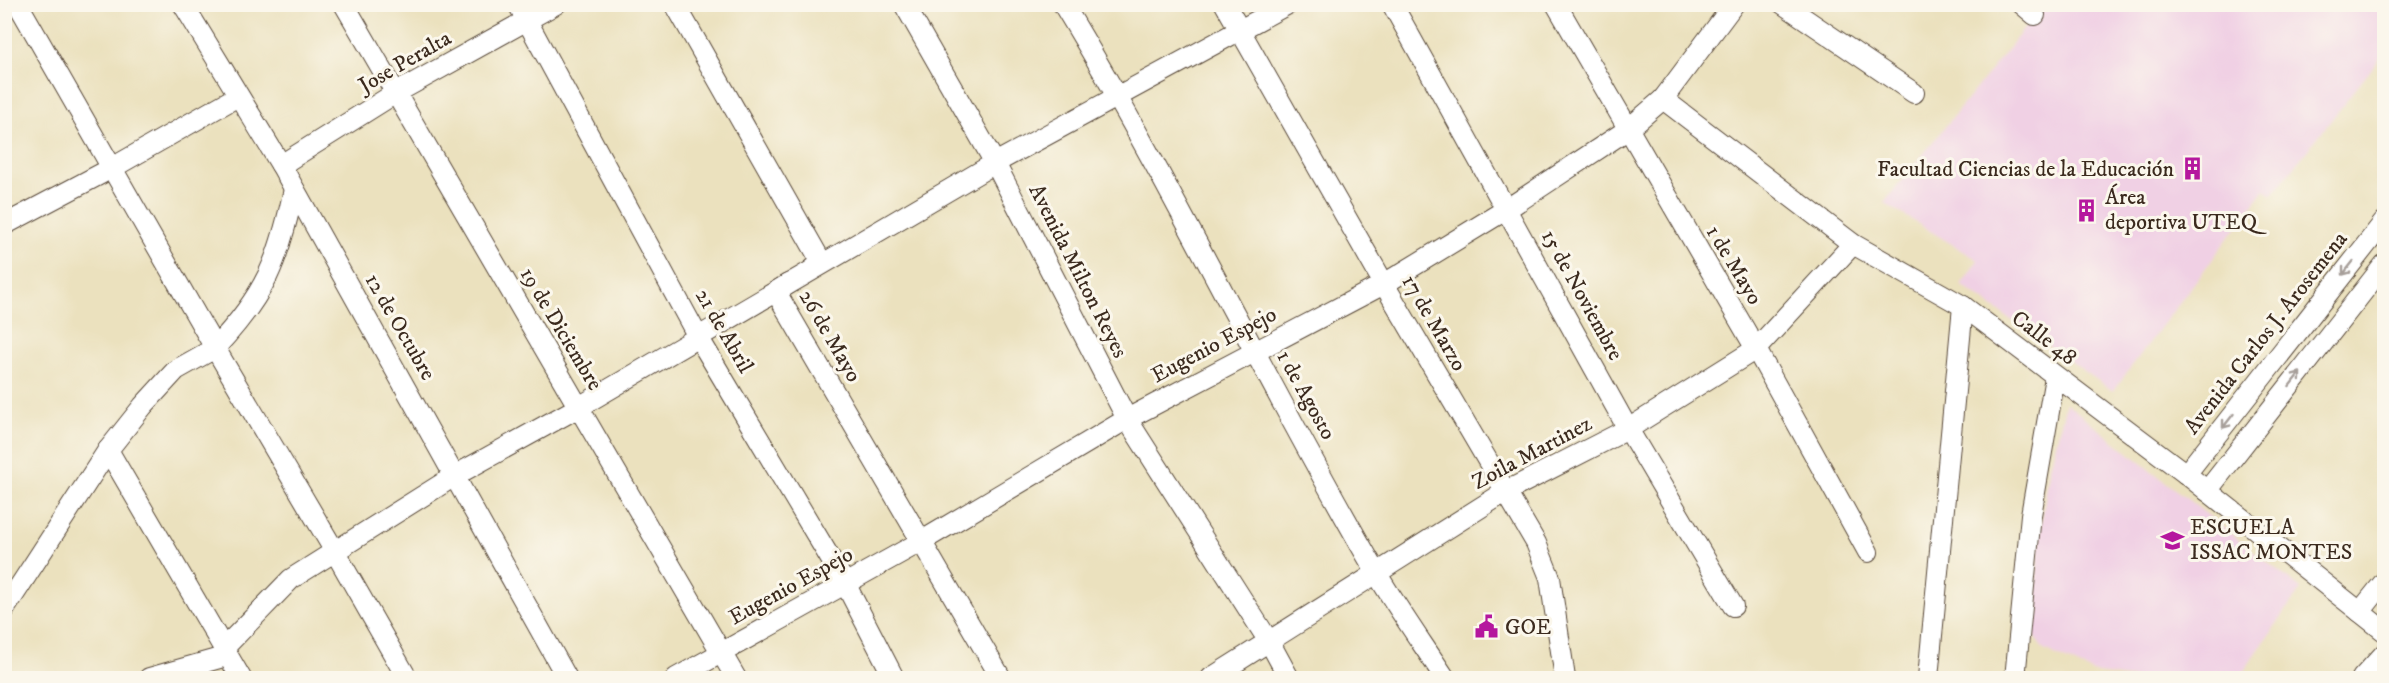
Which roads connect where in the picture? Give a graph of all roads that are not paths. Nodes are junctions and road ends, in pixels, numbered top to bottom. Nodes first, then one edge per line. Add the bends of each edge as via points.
1 (18, 4) edge
2 (183, 4) edge
3 (344, 4) edge
4 (556, 4) edge
5 (675, 4) edge
6 (904, 4) edge
7 (1064, 4) edge
8 (1225, 4) edge
9 (1288, 4) edge
10 (1392, 4) edge
11 (1556, 4) edge
12 (1734, 4) edge
13 (1783, 4) edge
14 (523, 12) edge
15 (1240, 30) junction
16 (1914, 93) dead end
17 (394, 94) junction
18 (237, 96) junction
19 (1119, 96) junction
20 (1663, 99) junction
21 (1627, 130) junction
22 (995, 163) junction
23 (281, 165) junction
24 (112, 168) junction
25 (294, 189) junction
26 (1508, 209) junction
27 (2385, 222) edge
28 (4, 225) edge
29 (1853, 244) junction
30 (822, 263) junction
31 (2385, 265) edge
32 (1384, 284) junction
33 (1963, 306) junction
34 (698, 335) junction
35 (215, 348) junction
36 (1756, 349) junction
37 (1253, 350) junction
38 (2055, 377) junction
39 (579, 407) junction
40 (1127, 419) junction
41 (1628, 429) junction
42 (108, 450) junction
43 (2186, 474) junction
44 (456, 475) junction
45 (2207, 491) junction
46 (1505, 492) junction
47 (922, 541) junction
48 (334, 550) junction
49 (1868, 552) dead end
50 (1377, 574) junction
51 (2385, 582) edge
52 (845, 583) junction
53 (1733, 606) dead end
54 (4, 610) edge
55 (2360, 612) junction
56 (2385, 631) edge
57 (1270, 643) junction
58 (225, 652) junction
59 (721, 652) junction
60 (2385, 654) edge
61 (148, 678) edge
62 (241, 678) edge
63 (407, 678) edge
64 (567, 678) edge
65 (676, 678) edge
66 (736, 678) edge
67 (894, 678) edge
68 (1001, 678) edge
69 (1211, 678) edge
70 (1289, 678) edge
71 (1445, 678) edge
72 (1565, 678) edge
73 (1928, 678) edge
74 (2015, 678) edge
75 (2362, 678) edge

1 - 24 street
2 - 18 street, 12 de Octubre
3 - 17 street, 19 de Diciembre
4 - 14 street, Jose Peralta
5 - 30 street, 26 de Mayo
6 - 22 street, Avenida Milton Reyes
7 - 19 street, 1 de Agosto
8 - 15 street, 17 de Marzo
9 - 15 street
10 - 26 street, 15 de Noviembre
11 - 21 street, 1 de Mayo
12 - 20 street, Eugenio Espejo
13 - 16 street
14 - 17 street, Jose Peralta
14 - 34 street, 21 de Abril
15 - 19 street
15 - 32 street, 17 de Marzo
17 - 23 street, Jose Peralta
17 - 39 street, 19 de Diciembre
18 - 23 street, 12 de Octubre
18 - 24 street
19 - 22 street
19 - 37 street, 1 de Agosto
20 - 21 street, Eugenio Espejo
20 - 29 street, Calle 48
21 - 26 street, Eugenio Espejo
21 - 36 street, 1 de Mayo
22 - 30 street
22 - 40 street, Avenida Milton Reyes
23 - 25 street, 12 de Octubre
24 - 28 street
24 - 35 street
25 - 35 street via 275,264 265,286
25 - 44 street, 12 de Octubre
26 - 32 street, Eugenio Espejo
26 - 41 street, 15 de Noviembre
27 -> 43 street, Avenida Carlos J. Arosemena
29 - 33 street, Calle 48
29 - 36 street, Zoila Martinez
30 - 34 street
30 - 47 street, 26 de Mayo via 776,292
45 -> 31 street
32 - 37 street, Eugenio Espejo
32 - 46 street, 17 de Marzo
33 - 38 street, Calle 48
33 - 73 street
34 - 39 street
34 - 52 street, 21 de Abril
35 - 42 street via 168,378
35 - 48 street
36 - 41 street, Zoila Martinez
36 - 49 street, 1 de Mayo
37 - 40 street, Eugenio Espejo
37 - 50 street, 1 de Agosto
38 - 43 street, Calle 48
38 - 74 street via 2031,515
39 - 44 street
39 - 59 street, 19 de Diciembre
40 - 47 street, Eugenio Espejo
40 - 57 street, Avenida Milton Reyes
41 - 46 street, Zoila Martinez
41 - 53 street, 15 de Noviembre
42 - 54 street
42 - 58 street
43 - 45 street, Calle 48
44 - 48 street
44 - 64 street, 12 de Octubre
45 - 55 street, Calle 48
46 - 50 street, Zoila Martinez
46 - 72 street, 17 de Marzo via 1536,543 1550,578
47 - 52 street, Eugenio Espejo
47 - 68 street, 26 de Mayo
48 - 58 street via 291,579
48 - 63 street
50 - 57 street, Zoila Martinez
50 - 71 street, 1 de Agosto
51 - 55 street
52 - 59 street, Eugenio Espejo
52 - 67 street, 21 de Abril
55 - 56 street, Calle 48
57 - 69 street, Zoila Martinez
57 - 70 street, Avenida Milton Reyes
58 - 61 street
58 - 62 street
59 - 65 street, Eugenio Espejo
59 - 66 street, 19 de Diciembre
60 - 75 street

